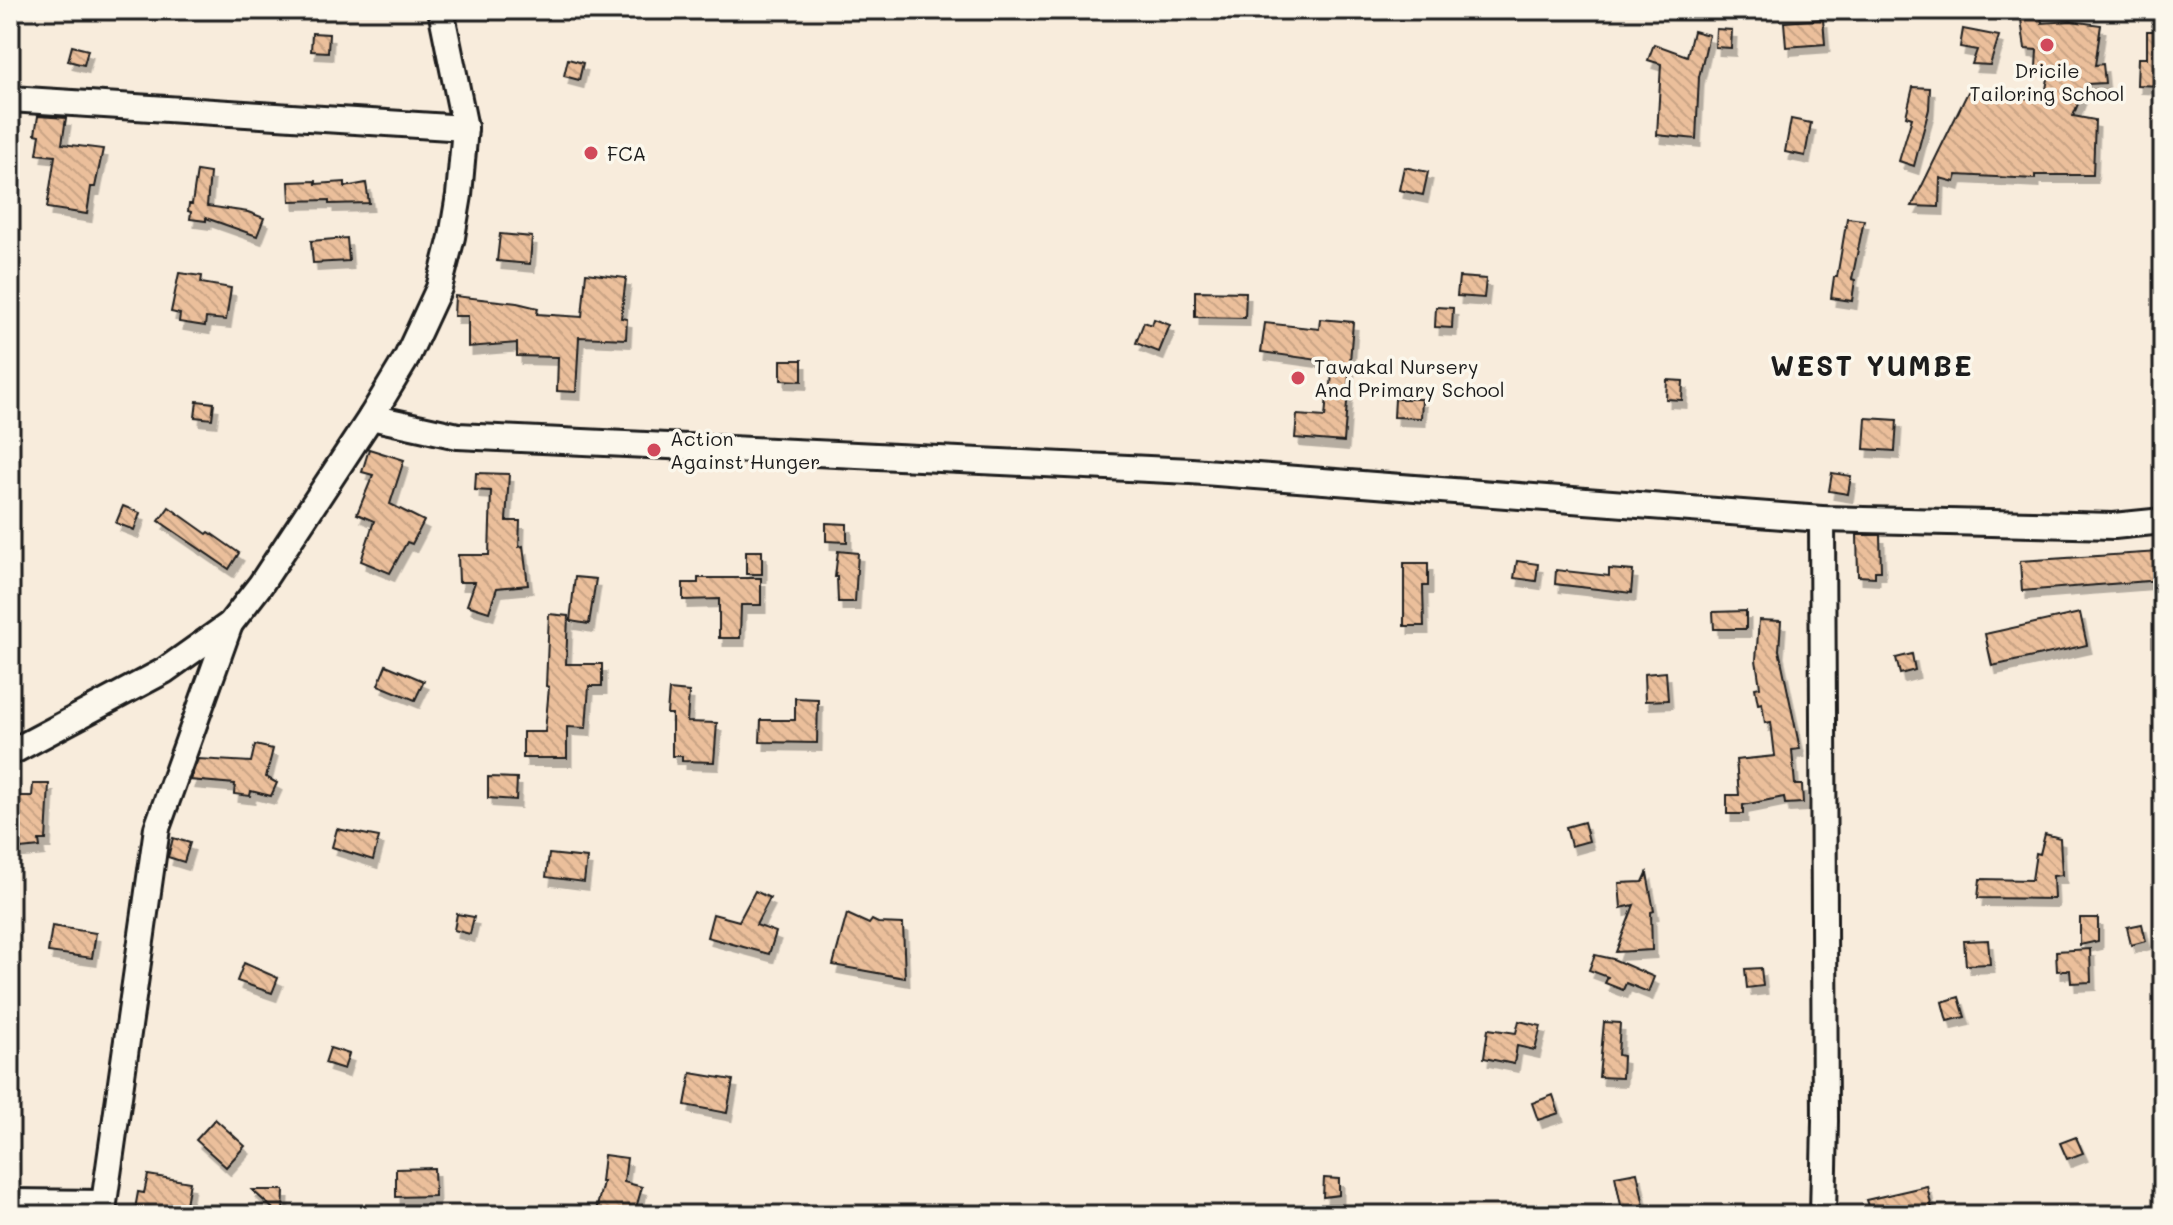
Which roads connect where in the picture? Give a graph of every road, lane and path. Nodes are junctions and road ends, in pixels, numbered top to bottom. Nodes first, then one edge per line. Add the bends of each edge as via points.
1 (441, 10) edge
2 (10, 99) edge
3 (465, 128) junction
4 (371, 417) junction
5 (1822, 519) junction
6 (2163, 521) edge
7 (230, 624) junction
8 (10, 753) edge
9 (10, 1202) edge
10 (104, 1209) edge
11 (1823, 1215) edge

1 - 3 street
2 - 3 street
3 - 4 street via 452,237 439,288
4 - 5 street via 458,436 1191,471
4 - 7 street
5 - 6 street via 2114,526
5 - 11 street
7 - 8 street via 164,671
7 - 10 street via 157,828
9 - 10 street

